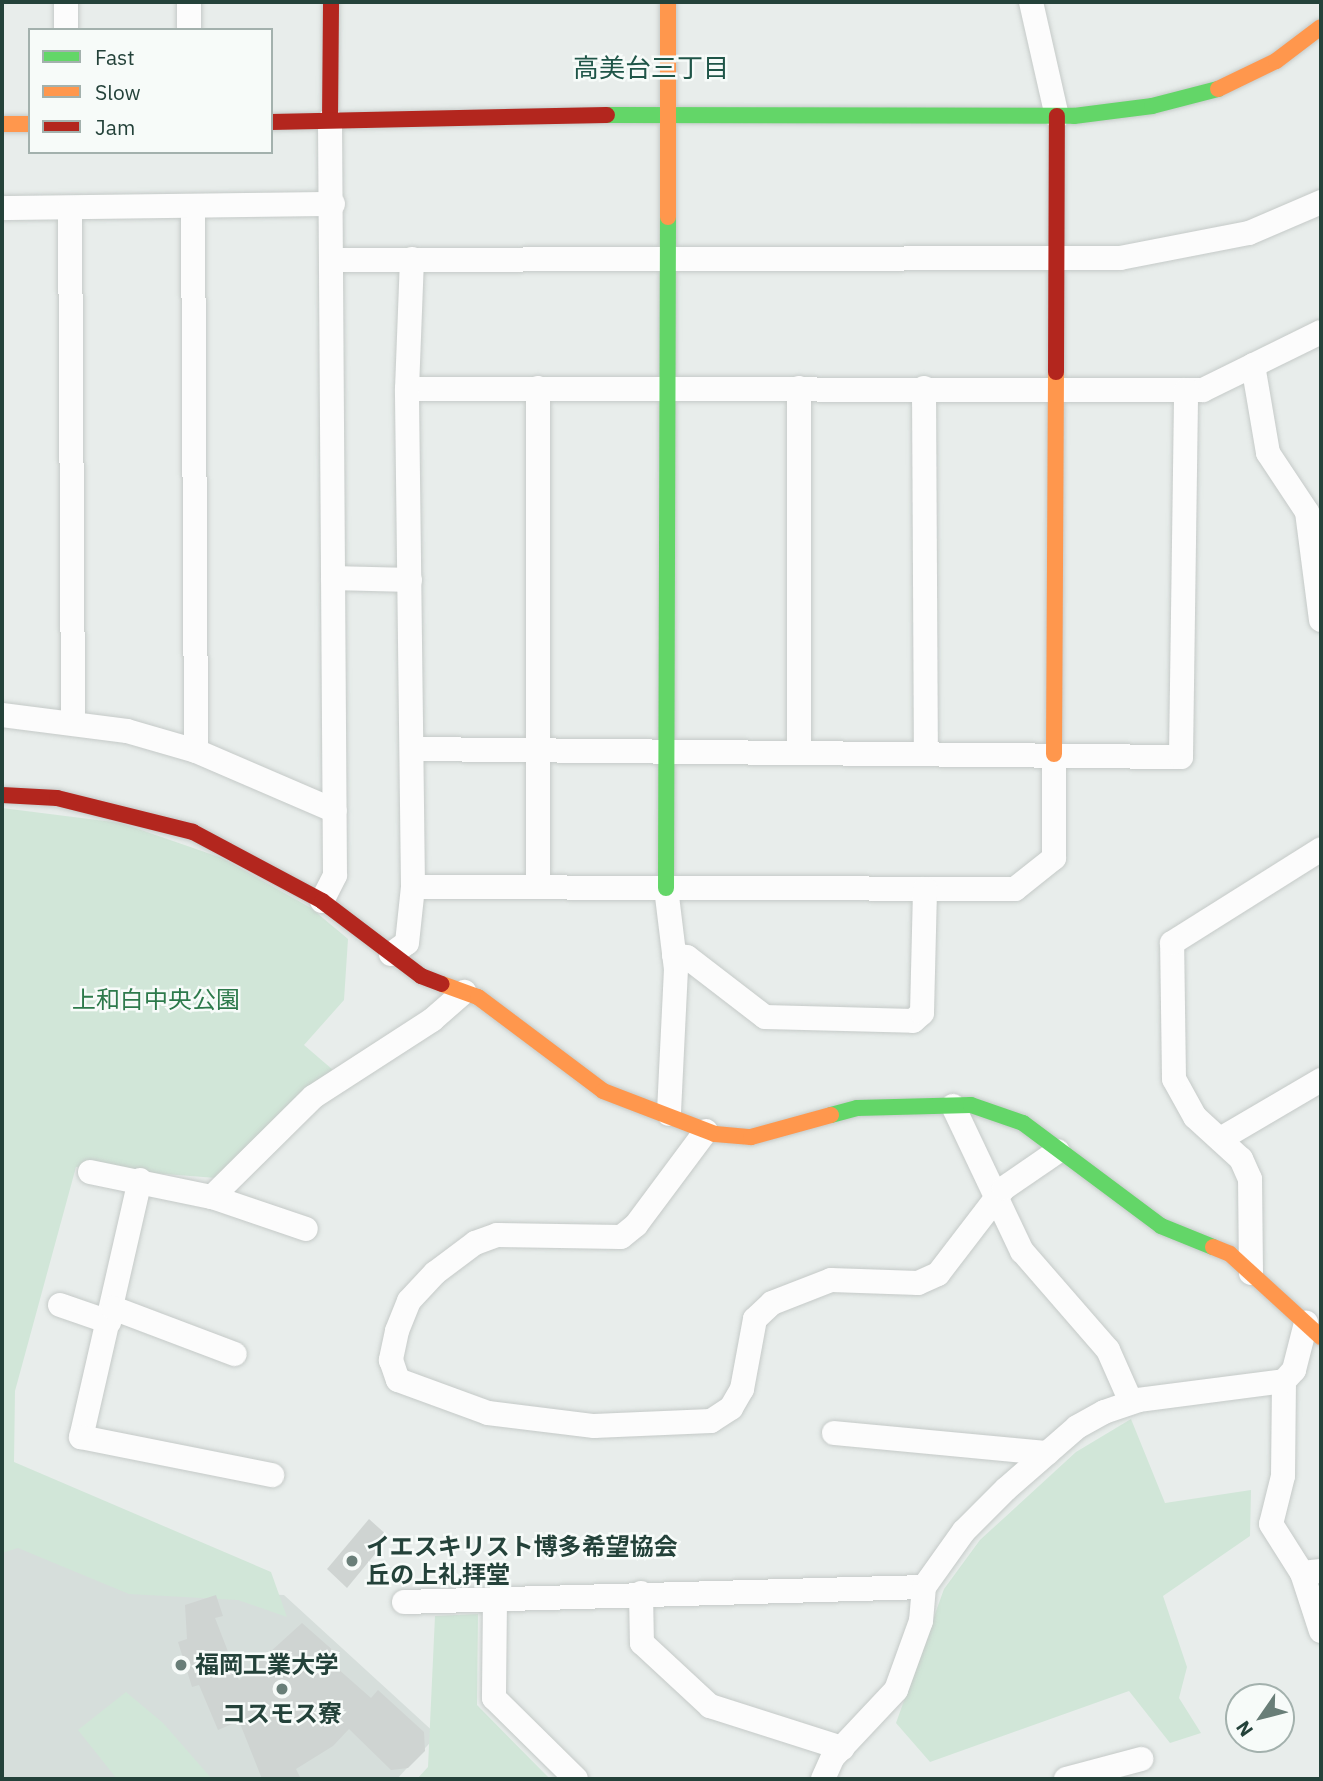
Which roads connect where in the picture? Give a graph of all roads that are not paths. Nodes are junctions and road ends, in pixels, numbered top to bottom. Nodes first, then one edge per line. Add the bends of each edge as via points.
1 (66, 2) edge
2 (189, 2) edge
3 (331, 2) edge
4 (668, 2) edge
5 (1031, 2) edge
6 (1321, 27) edge
7 (66, 28) edge
8 (190, 28) edge
9 (667, 114) junction
10 (1057, 116) junction
11 (330, 120) junction
12 (273, 121) edge
13 (2, 124) edge
14 (28, 124) edge
15 (1321, 202) edge
16 (333, 204) junction
17 (193, 206) junction
18 (2, 208) edge
19 (70, 208) junction
20 (1055, 258) junction
21 (412, 259) junction
22 (666, 259) junction
23 (333, 260) junction
24 (1321, 332) edge
25 (1253, 365) junction
26 (537, 388) junction
27 (666, 388) junction
28 (799, 388) junction
29 (924, 388) junction
30 (1054, 388) junction
31 (407, 389) junction
32 (1186, 390) junction
33 (333, 578) junction
34 (410, 580) junction
35 (1321, 620) edge
36 (2, 715) edge
37 (73, 721) junction
38 (413, 749) junction
39 (195, 751) junction
40 (537, 751) junction
41 (926, 751) junction
42 (664, 753) junction
43 (799, 753) junction
44 (1054, 754) junction
45 (2, 795) edge
46 (335, 811) junction
47 (1321, 849) edge
48 (413, 887) junction
49 (538, 887) junction
50 (666, 888) junction
51 (925, 889) junction
52 (322, 901) junction
53 (391, 954) junction
54 (674, 955) junction
55 (464, 992) junction
56 (1321, 1080) edge
57 (953, 1106) junction
58 (669, 1114) junction
59 (706, 1131) junction
60 (1222, 1138) junction
61 (1058, 1151) junction
62 (90, 1172) dead end
63 (140, 1180) junction
64 (212, 1198) junction
65 (995, 1199) junction
66 (306, 1229) dead end
67 (1251, 1273) junction
68 (60, 1305) dead end
69 (111, 1315) junction
70 (1314, 1330) edge
71 (235, 1354) dead end
72 (1284, 1381) junction
73 (1131, 1402) junction
74 (834, 1433) dead end
75 (1047, 1453) junction
76 (272, 1475) dead end
77 (1311, 1572) edge
78 (924, 1587) junction
79 (641, 1594) junction
80 (495, 1599) junction
81 (404, 1602) dead end
82 (1321, 1631) edge
83 (842, 1748) junction
84 (1141, 1759) dead end
85 (576, 1779) edge
86 (823, 1779) edge
87 (1066, 1779) edge

1 - 7 street
2 - 8 street
3 - 11 street
4 - 9 street
5 - 10 street
6 - 10 street via 1276,61 1220,88 1152,106
9 - 10 street
9 - 11 street
9 - 22 street
10 - 20 street
11 - 12 street
11 - 16 street
13 - 14 street
15 - 20 street via 1249,233 1173,252
16 - 17 street
16 - 23 street
17 - 19 street
17 - 39 street
18 - 19 street
19 - 37 street
20 - 22 street
20 - 30 street
21 - 22 street
21 - 23 street
21 - 31 street
22 - 27 street
23 - 33 street
24 - 25 street
25 - 32 street via 1203,390
25 - 35 street via 1268,453 1307,512
26 - 27 street
26 - 31 street
26 - 40 street
27 - 28 street
27 - 42 street
28 - 29 street
28 - 43 street
29 - 30 street
29 - 41 street
30 - 32 street
30 - 44 street
31 - 34 street
32 - 44 street via 1181,757
33 - 34 street
33 - 46 street
34 - 38 street
36 - 37 street
37 - 39 street
38 - 40 street
38 - 48 street
39 - 46 street
40 - 42 street
40 - 49 street
41 - 43 street
41 - 44 street
42 - 43 street
42 - 50 street
44 - 51 street via 1054,858 1014,889
45 - 52 street via 57,798 146,816 193,832
46 - 52 street via 335,875
47 - 60 street via 1172,943 1174,1079 1195,1117
48 - 49 street
48 - 53 street via 407,943
49 - 50 street
50 - 51 street
50 - 54 street
51 - 54 street via 922,1013 914,1021 765,1017 687,957
52 - 53 street
53 - 55 street via 421,976
54 - 58 street
55 - 58 street via 603,1091
55 - 64 street via 432,1020 313,1097
56 - 60 street
57 - 59 street via 857,1108 751,1137
57 - 61 street via 989,1109 1023,1123
57 - 65 street
58 - 59 street
59 - 65 street via 636,1224 621,1237 497,1235 475,1243 435,1273 410,1301 397,1331 391,1360 398,1380 488,1413 594,1426 711,1422 731,1408 742,1389 755,1319 772,1303 831,1280 918,1283 938,1274
60 - 67 street via 1251,1179
61 - 65 street
61 - 67 street via 1161,1226 1230,1254
62 - 63 street
63 - 64 street
63 - 69 street
64 - 66 street
65 - 73 street via 1036,1272 1108,1350
67 - 70 street
68 - 69 street
69 - 71 street
69 - 76 street via 81,1437
70 - 72 street
72 - 73 street
72 - 77 street via 1283,1476 1271,1524
73 - 75 street via 1077,1427
74 - 75 street
75 - 78 street via 964,1531
77 - 82 street
78 - 79 street
78 - 83 street via 921,1621 896,1690
79 - 80 street
79 - 83 street via 642,1643 710,1706
80 - 81 street
80 - 85 street via 494,1698
83 - 86 street
84 - 87 street

